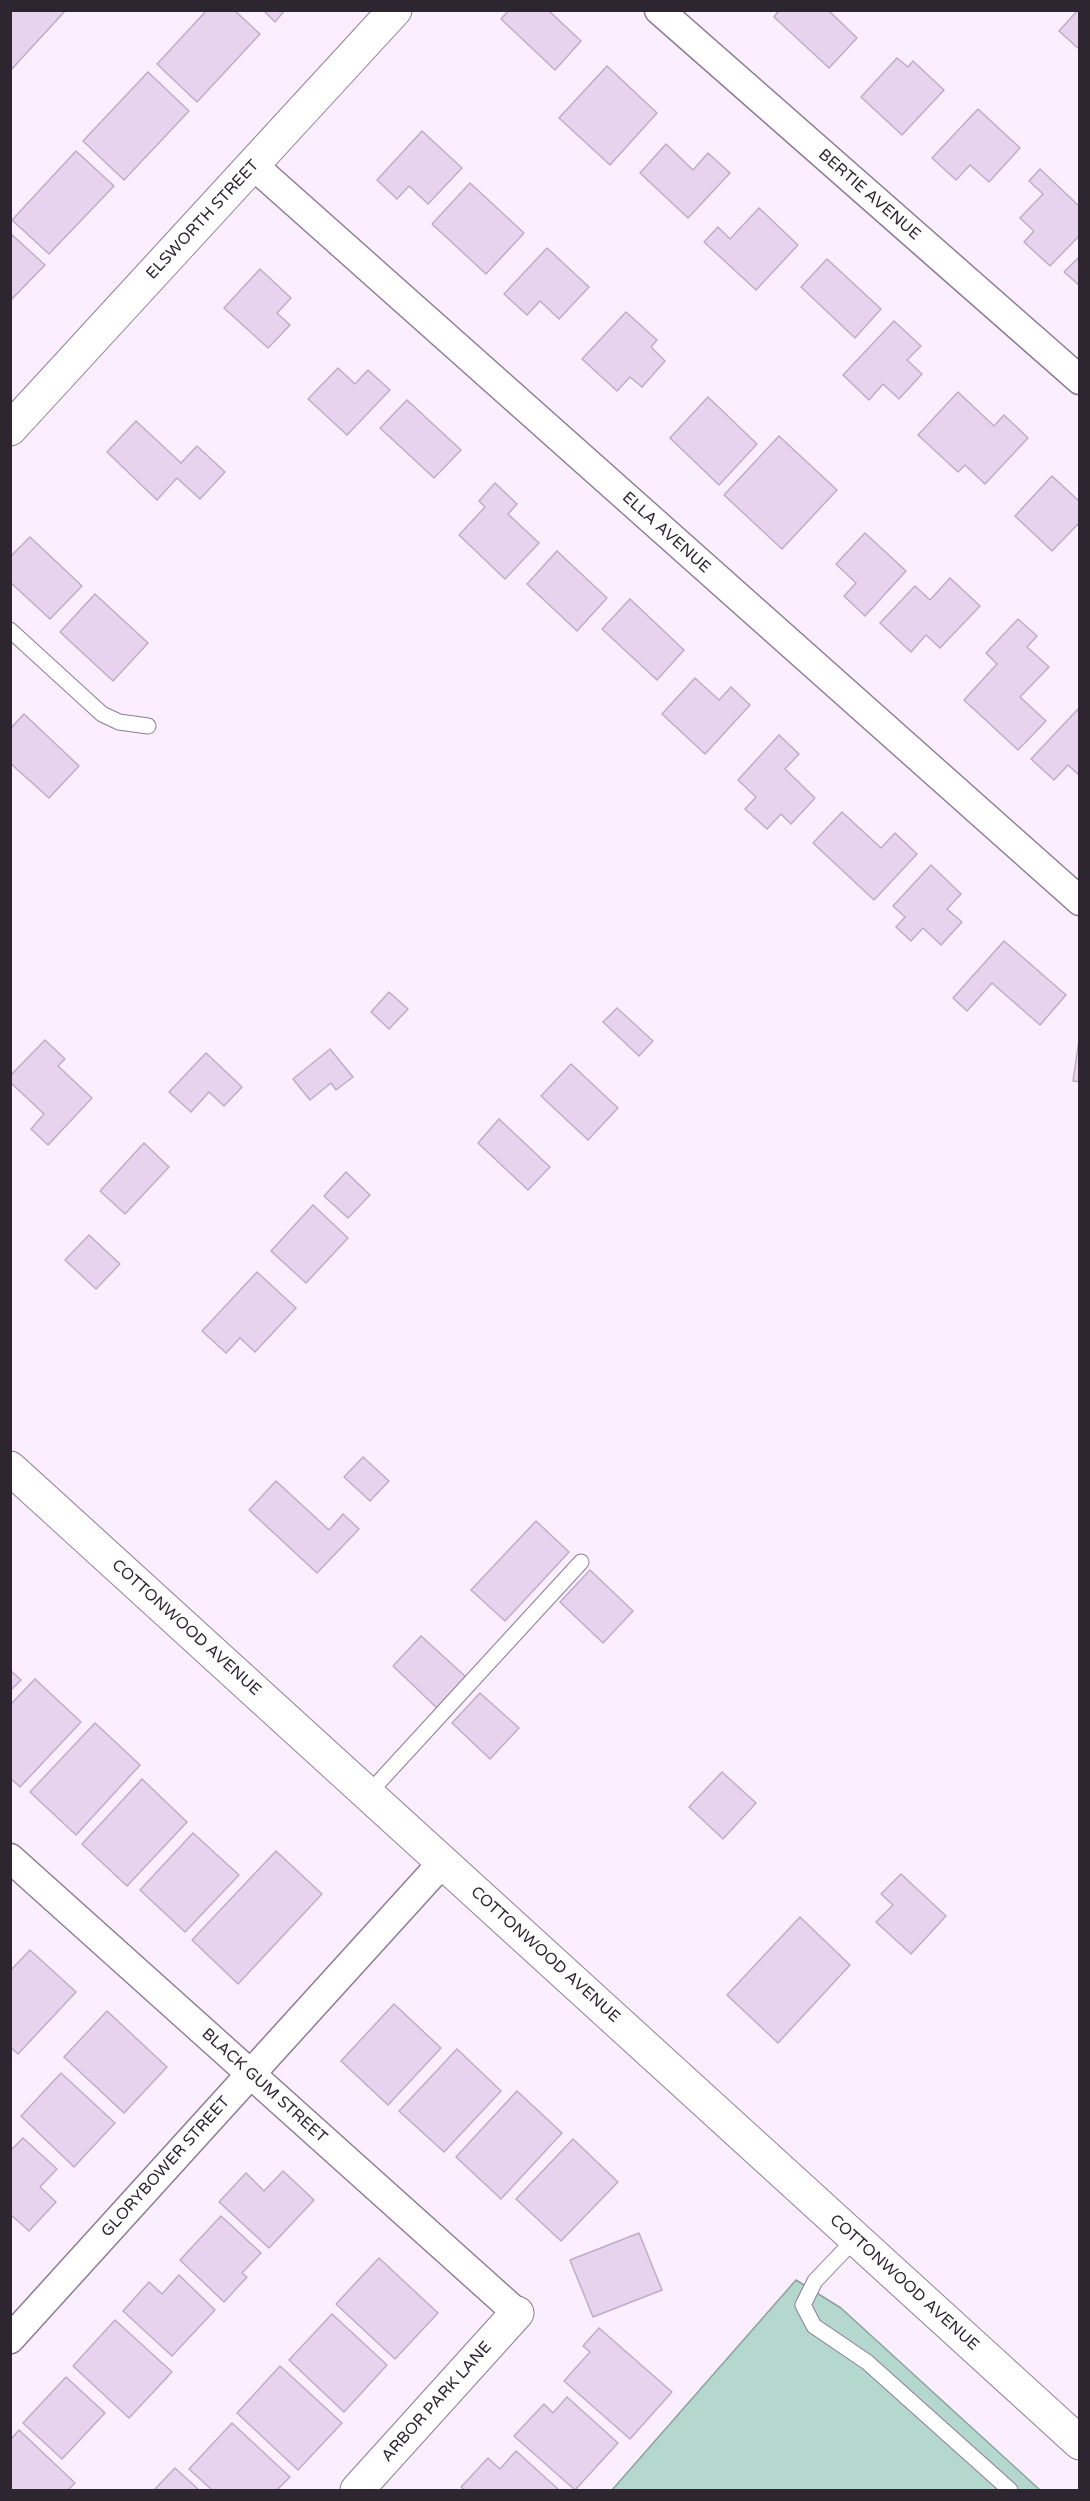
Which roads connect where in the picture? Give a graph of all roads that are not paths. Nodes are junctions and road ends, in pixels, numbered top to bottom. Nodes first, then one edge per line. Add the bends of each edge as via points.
1 (395, 10) edge
2 (659, 10) edge
3 (253, 165) junction
4 (1080, 380) edge
5 (10, 429) edge
6 (10, 630) edge
7 (148, 726) dead end
8 (1080, 901) edge
9 (10, 1468) edge
10 (581, 1562) dead end
11 (368, 1794) junction
12 (10, 1858) edge
13 (443, 1862) junction
14 (250, 2073) junction
15 (855, 2238) junction
16 (518, 2313) joint
17 (10, 2339) edge
18 (1080, 2443) edge
19 (357, 2490) edge
20 (1010, 2490) edge

1 - 3 street, ELSWORTH STREET
2 - 4 street, BERTIE AVENUE
3 - 5 street, ELSWORTH STREET
3 - 8 street, ELLA AVENUE
6 - 7 lane via 102,714 119,722
9 - 11 street, COTTONWOOD AVENUE
10 - 11 lane
11 - 13 street, COTTONWOOD AVENUE
12 - 14 street, BLACK GUM STREET
13 - 14 street, GLORYBOWER STREET
13 - 15 street, COTTONWOOD AVENUE
14 - 16 street, BLACK GUM STREET
14 - 17 street, GLORYBOWER STREET
15 - 18 street, COTTONWOOD AVENUE
15 - 20 lane via 815,2281 803,2305 814,2326 867,2362
16 - 19 street, ARBOR PARK LANE

